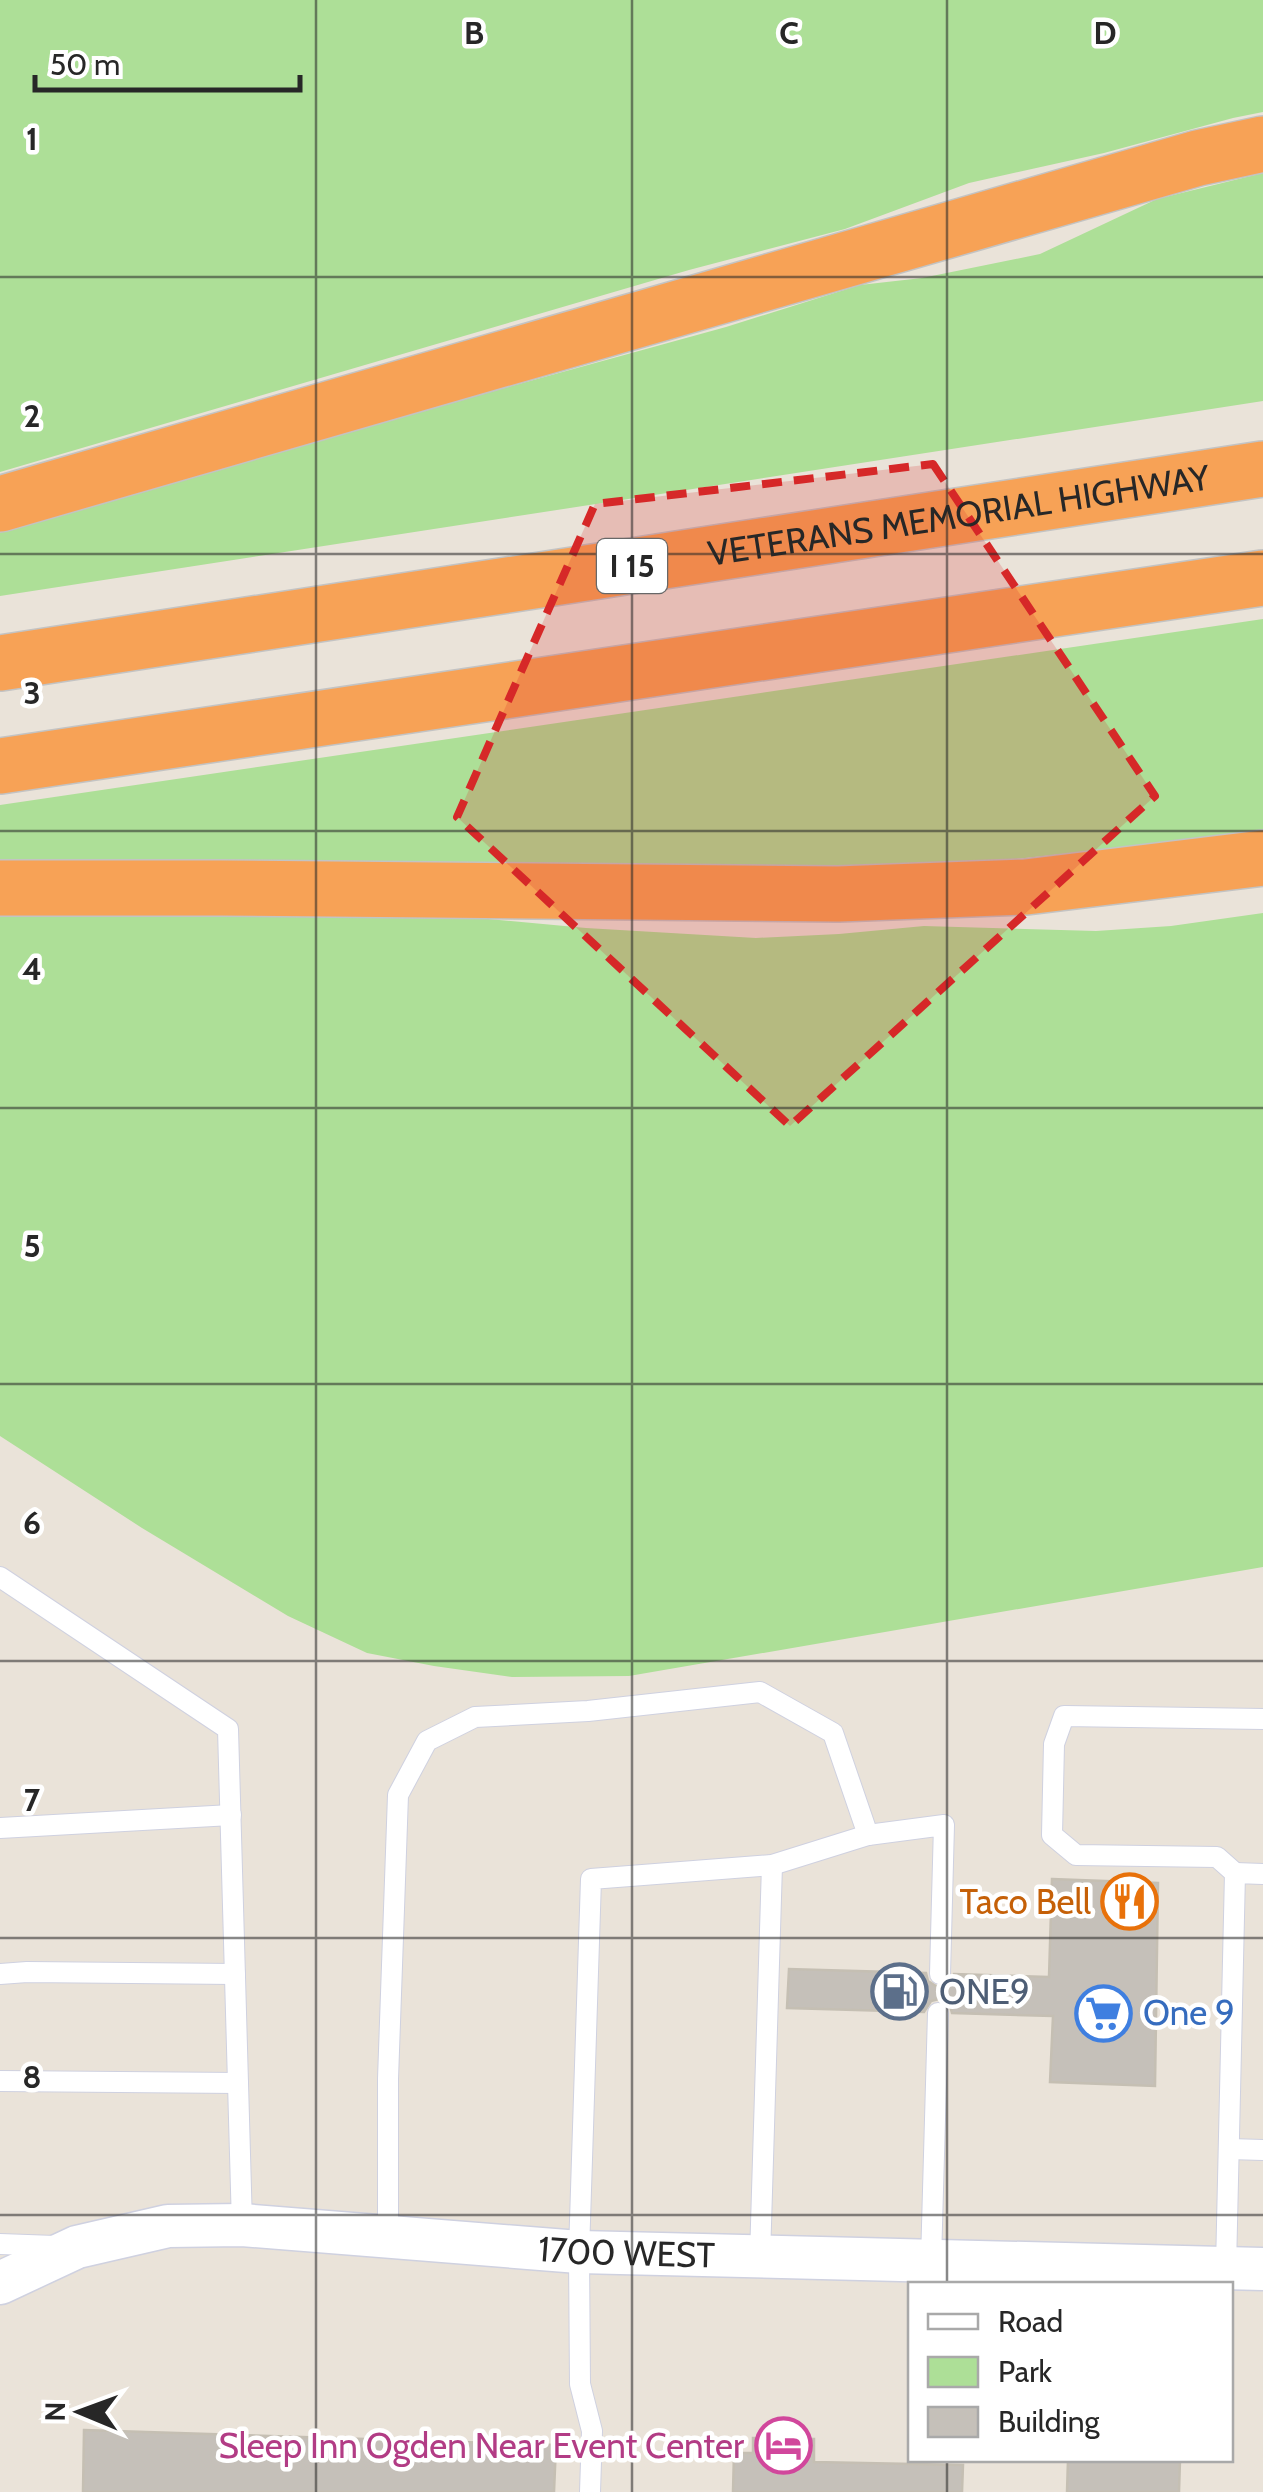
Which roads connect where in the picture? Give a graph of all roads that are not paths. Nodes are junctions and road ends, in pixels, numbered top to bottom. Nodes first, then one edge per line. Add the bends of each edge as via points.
1 (1263, 144) edge
2 (1263, 469) edge
3 (0, 504) edge
4 (1263, 578) edge
5 (0, 663) edge
6 (0, 766) edge
7 (1263, 858) edge
8 (1026, 887) junction
9 (0, 888) edge
10 (1263, 891) edge
11 (0, 1578) edge
12 (1263, 1719) edge
13 (231, 1816) junction
14 (0, 1828) edge
15 (868, 1834) junction
16 (772, 1866) junction
17 (1235, 1873) junction
18 (1263, 1874) edge
19 (0, 1974) edge
20 (235, 1974) junction
21 (940, 1974) dead end
22 (938, 2012) dead end
23 (0, 2081) edge
24 (238, 2083) junction
25 (1229, 2149) junction
26 (1263, 2150) edge
27 (242, 2225) junction
28 (388, 2236) junction
29 (0, 2244) edge
30 (77, 2248) junction
31 (579, 2252) junction
32 (760, 2257) junction
33 (931, 2261) junction
34 (1244, 2268) edge
35 (0, 2283) edge
36 (590, 2492) edge

1 - 3 highway
2 - 5 highway, VETERANS MEMORIAL HIGHWAY / I 15
4 - 6 highway
7 - 8 highway
8 - 9 highway via 838,894
8 - 10 highway via 1140,901
11 - 13 lane via 228,1729
12 - 17 lane via 1064,1716 1054,1744 1052,1835 1076,1855 1217,1857
13 - 14 lane
13 - 20 lane
15 - 16 lane
15 - 21 lane via 944,1825
15 - 28 lane via 834,1733 760,1692 475,1717 427,1741 398,1795
16 - 31 lane via 591,1879
16 - 32 lane
17 - 18 lane
17 - 25 lane
19 - 20 lane
20 - 24 lane
22 - 33 lane
23 - 24 lane
24 - 27 lane
25 - 26 lane
25 - 34 lane
27 - 28 street, 1700 WEST
27 - 30 street, 1700 WEST via 168,2226
28 - 31 street, 1700 WEST
29 - 30 lane
30 - 35 street, 1700 WEST
31 - 32 street, 1700 WEST
31 - 36 lane via 580,2384 592,2431
32 - 33 street, 1700 WEST
33 - 34 street, 1700 WEST

